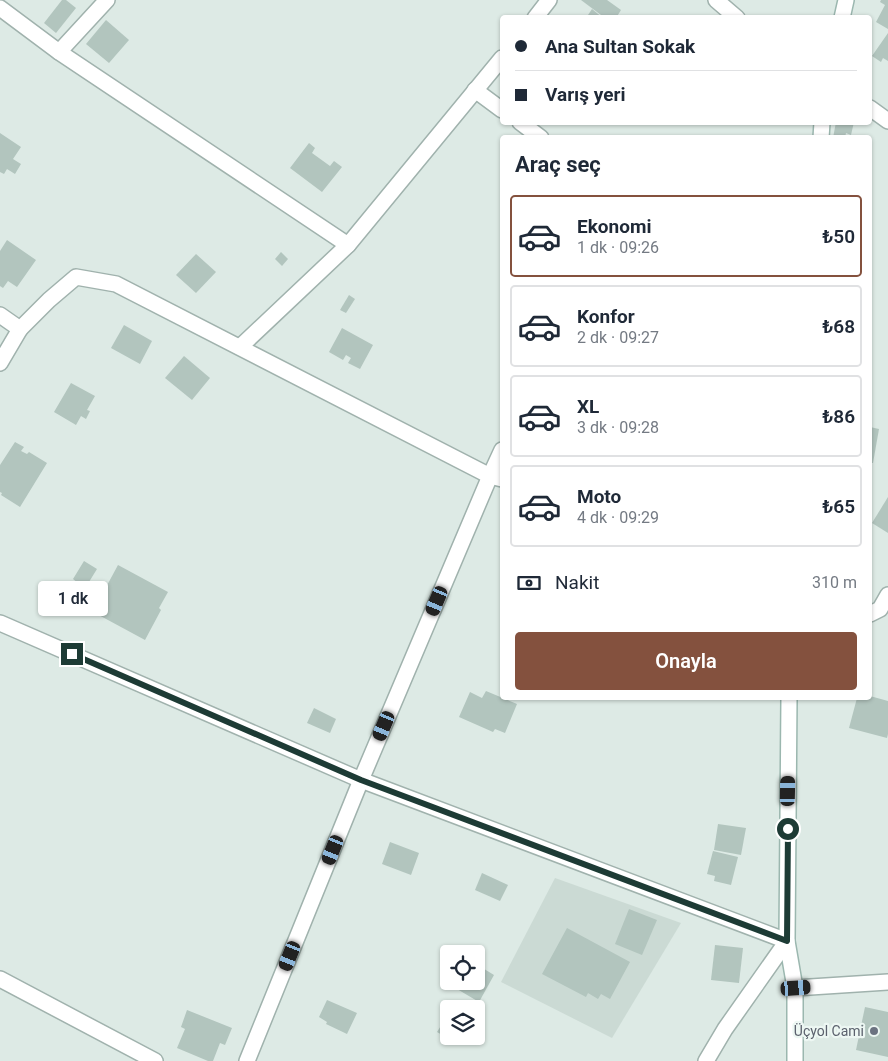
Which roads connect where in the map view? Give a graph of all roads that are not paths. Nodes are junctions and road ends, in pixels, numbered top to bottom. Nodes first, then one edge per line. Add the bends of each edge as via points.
1 (107, 0) edge
2 (549, 0) edge
3 (716, 0) edge
4 (846, 0) edge
5 (0, 8) edge
6 (537, 15) edge
7 (734, 15) edge
8 (843, 15) edge
9 (58, 52) junction
10 (500, 60) edge
11 (475, 90) junction
12 (500, 109) edge
13 (872, 109) edge
14 (888, 121) edge
15 (524, 125) edge
16 (537, 135) edge
17 (348, 245) junction
18 (0, 315) edge
19 (20, 329) junction
20 (240, 347) junction
21 (0, 363) edge
22 (500, 459) edge
23 (496, 478) edge
24 (888, 596) edge
25 (872, 613) edge
26 (0, 623) edge
27 (790, 700) edge
28 (361, 780) junction
29 (787, 941) junction
30 (0, 979) edge
31 (888, 982) edge
32 (796, 988) junction
33 (155, 1061) edge
34 (247, 1061) edge
35 (706, 1061) edge
36 (795, 1061) edge

1 - 9 street
2 - 6 street
3 - 7 street
4 - 8 street
5 - 9 street
9 - 17 street
10 - 11 street
11 - 12 street
11 - 17 street
13 - 14 street
15 - 16 street
17 - 20 street
18 - 19 street
19 - 20 street via 76,277 116,284
19 - 21 street
20 - 23 street
22 - 23 street
23 - 28 street
24 - 25 street via 880,609
26 - 28 street
27 - 29 street
28 - 29 street
28 - 34 street
29 - 32 street
29 - 35 street
30 - 33 street
31 - 32 street
32 - 36 street

